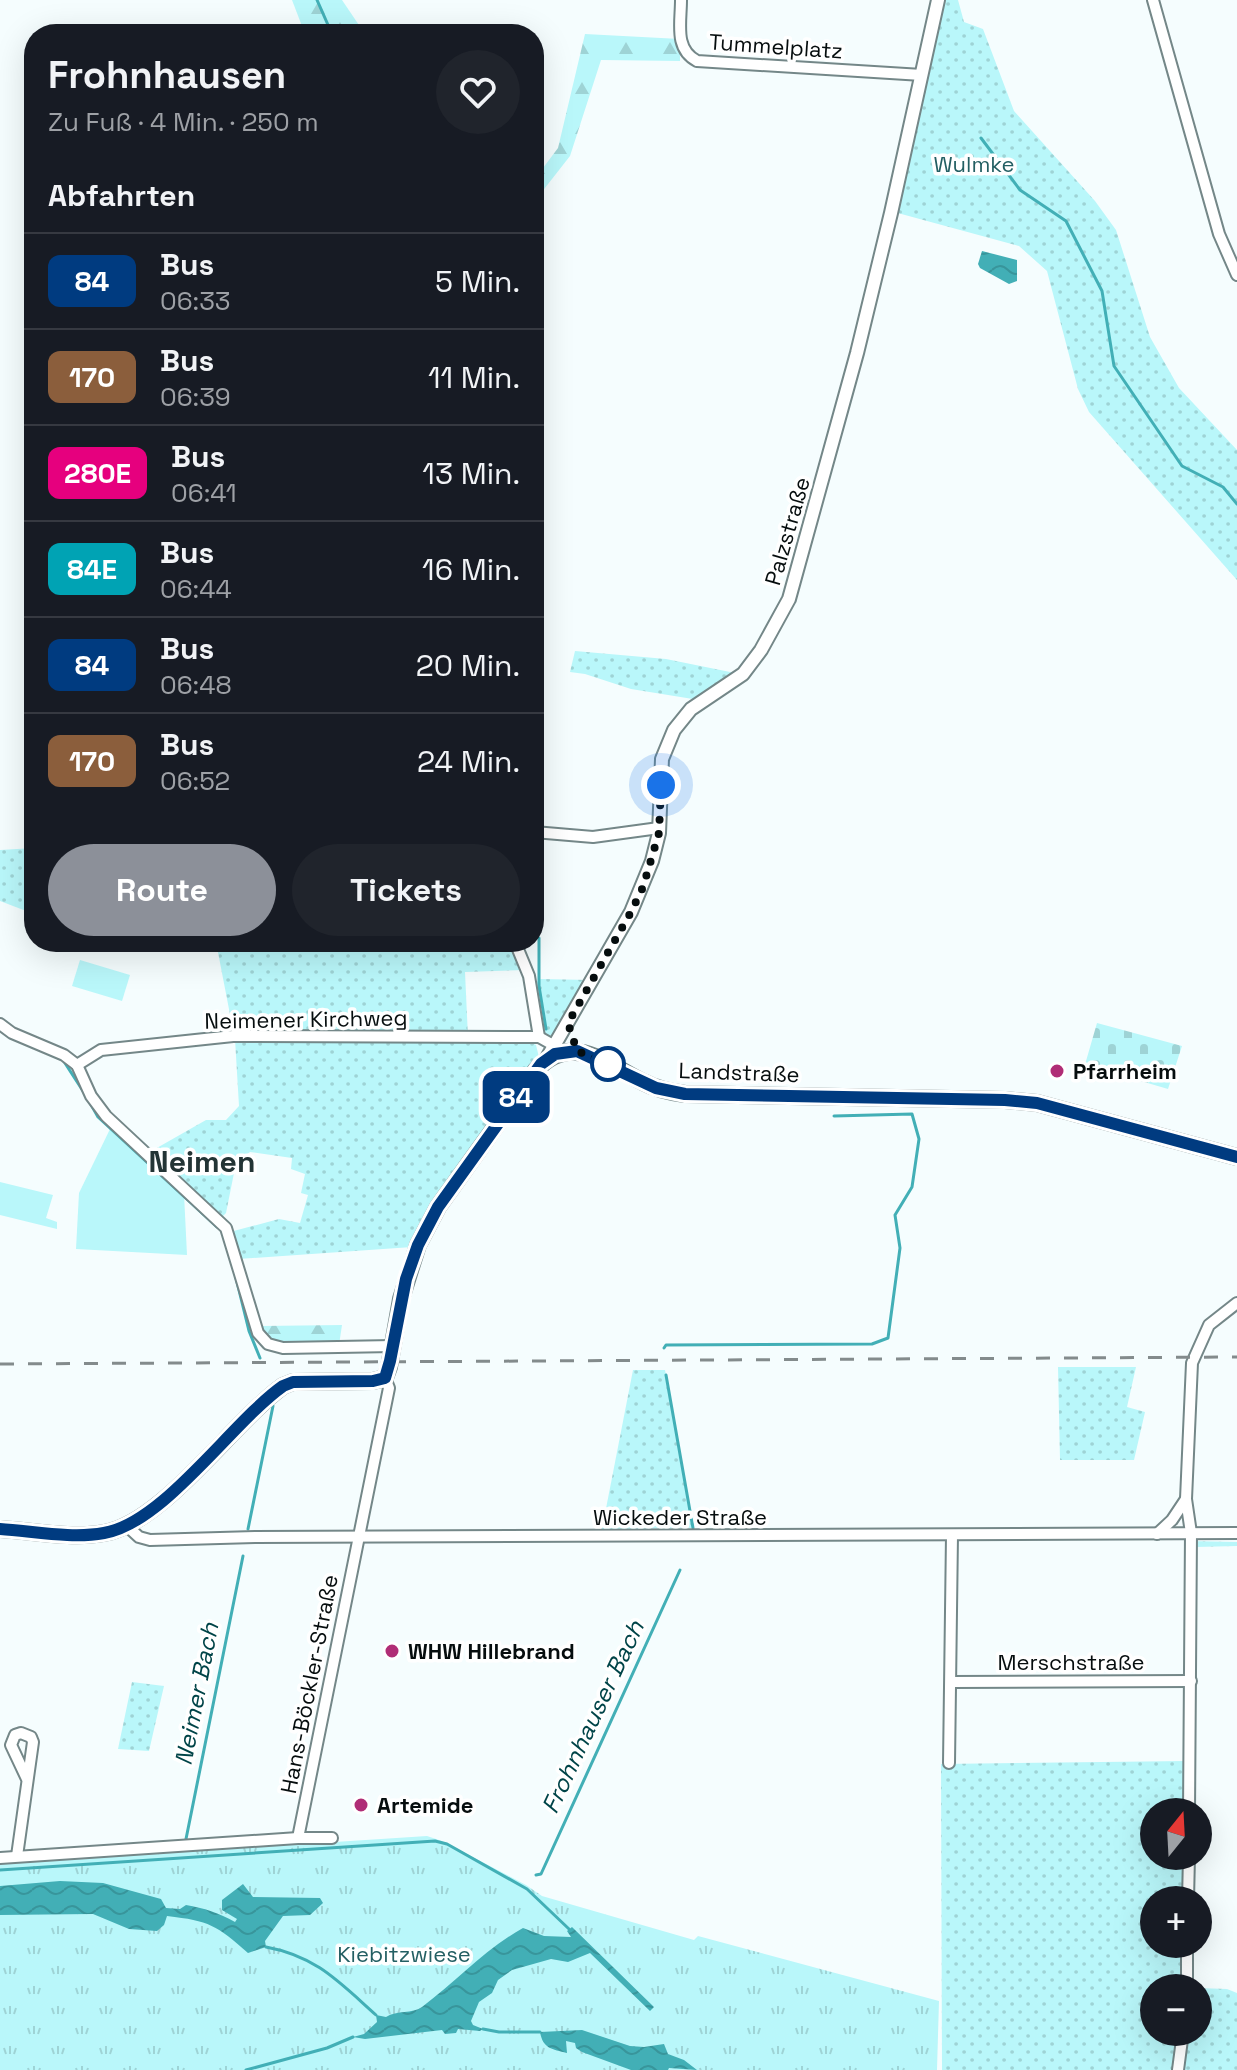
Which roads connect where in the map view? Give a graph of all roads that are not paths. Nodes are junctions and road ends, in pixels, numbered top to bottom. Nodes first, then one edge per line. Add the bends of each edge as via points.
1 (681, 0) edge
2 (938, 0) edge
3 (1153, 0) edge
4 (922, 75) junction
5 (1237, 275) edge
6 (659, 828) junction
7 (544, 833) edge
8 (519, 952) edge
9 (568, 1023) junction
10 (0, 1024) edge
11 (539, 1037) junction
12 (577, 1051) junction
13 (551, 1052) junction
14 (77, 1065) junction
15 (1237, 1157) edge
16 (1237, 1303) edge
17 (393, 1346) junction
18 (387, 1372) junction
19 (1186, 1499) junction
20 (127, 1526) junction
21 (0, 1529) edge
22 (1191, 1533) junction
23 (1237, 1533) edge
24 (952, 1535) junction
25 (1157, 1535) junction
26 (359, 1538) junction
27 (1191, 1681) junction
28 (951, 1682) junction
29 (949, 1763) dead end
30 (27, 1779) dead end
31 (1189, 1798) edge
32 (298, 1838) junction
33 (332, 1838) dead end
34 (17, 1856) junction
35 (0, 1858) edge
36 (1181, 2046) edge
37 (1178, 2070) edge

1 - 4 street, Tummelplatz via 682,49 697,61
2 - 4 street, Palzstraße
3 - 5 street via 1219,234
4 - 6 street, Palzstraße via 860,339 789,599 743,674 691,709 674,730 662,759
6 - 7 street via 593,837
6 - 9 street, Palzstraße via 631,912
8 - 11 street via 529,976
9 - 12 street
9 - 13 street, Palzstraße
10 - 14 street
11 - 13 street
11 - 14 street, Neimener Kirchweg via 233,1036 101,1050
12 - 13 main road
12 - 15 main road, Landstraße via 670,1092 1015,1101
13 - 17 main road via 438,1207 406,1279
14 - 17 street via 106,1116 226,1228 262,1339 283,1348
16 - 19 street via 1209,1325 1192,1363
17 - 18 main road
18 - 20 main road via 373,1381 283,1386 154,1508
18 - 26 street, Hans-Böckler-Straße via 389,1388
19 - 22 street
19 - 25 street
20 - 21 main road via 78,1535
20 - 26 street, Wickeder Straße via 150,1540
22 - 23 street, Wickeder Straße
22 - 25 street, Wickeder Straße
22 - 27 street
24 - 25 street, Wickeder Straße
24 - 26 street, Wickeder Straße via 696,1542
24 - 28 street
26 - 32 street, Hans-Böckler-Straße
27 - 28 street, Merschstraße
27 - 31 street
28 - 29 street
30 - 34 street
32 - 33 street
32 - 34 street
34 - 35 street
36 - 37 street

